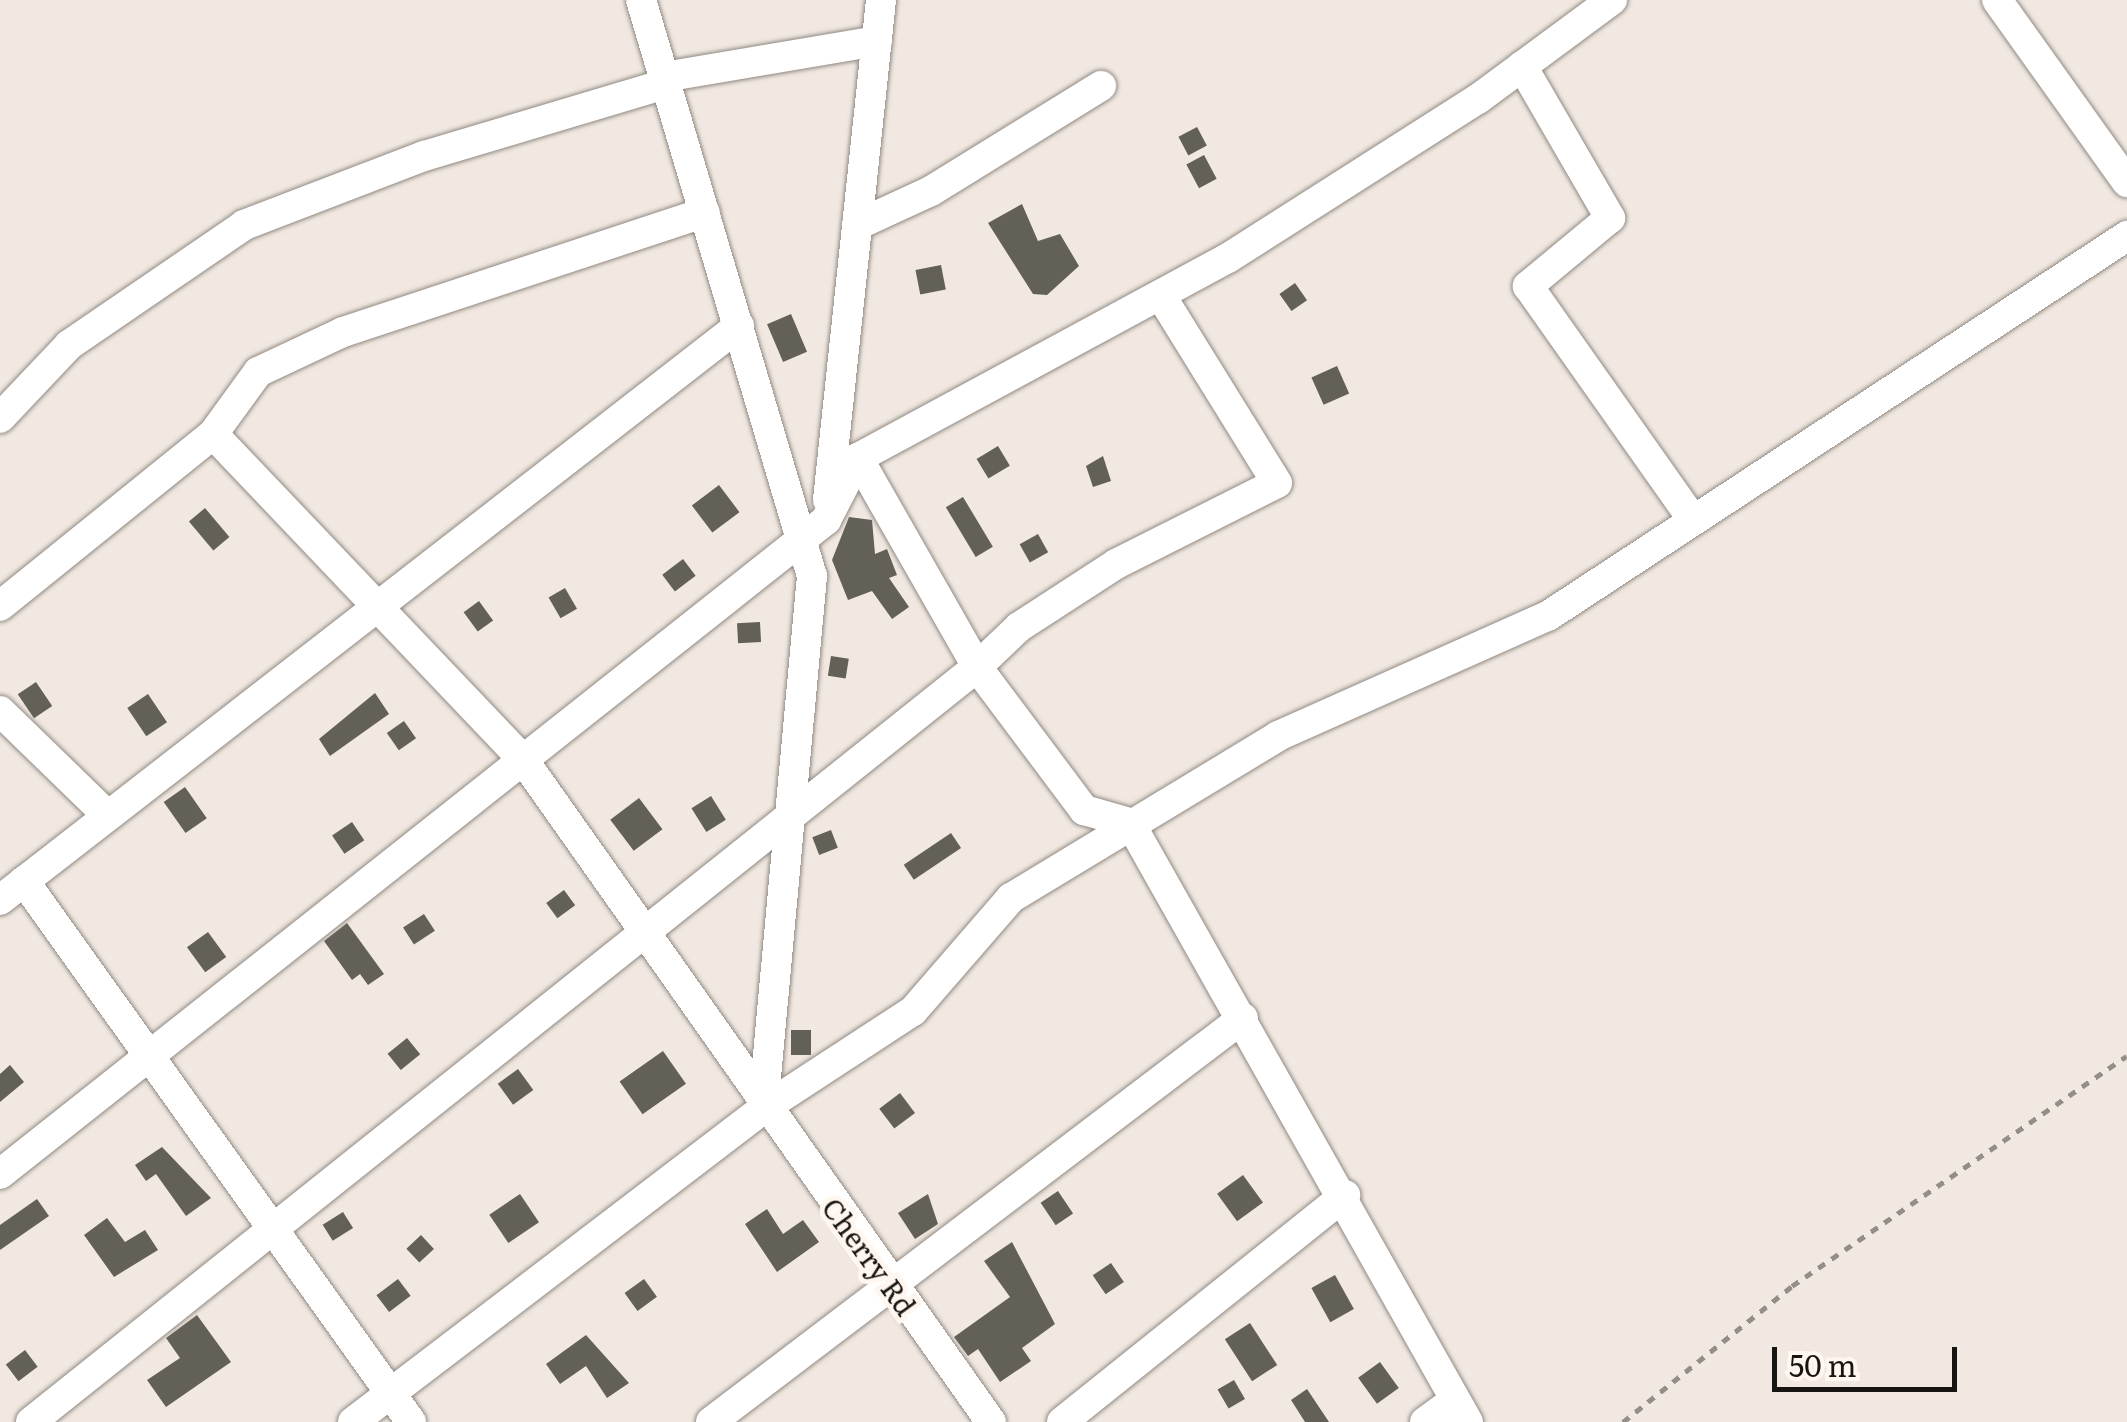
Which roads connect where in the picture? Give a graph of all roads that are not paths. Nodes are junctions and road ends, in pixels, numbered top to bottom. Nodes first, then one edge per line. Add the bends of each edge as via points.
1 (641, 0) edge
2 (882, 0) edge
3 (1612, 0) edge
4 (1997, 0) edge
5 (877, 40) junction
6 (1522, 66) junction
7 (665, 80) junction
8 (1101, 86) dead end
9 (2127, 182) edge
10 (705, 212) junction
11 (857, 224) junction
12 (2127, 236) edge
13 (1161, 296) junction
14 (739, 326) junction
15 (0, 418) edge
16 (213, 434) junction
17 (858, 458) junction
18 (1690, 516) junction
19 (814, 529) junction
20 (380, 599) junction
21 (0, 606) edge
22 (976, 667) junction
23 (0, 712) edge
24 (522, 758) junction
25 (107, 815) junction
26 (792, 818) junction
27 (1130, 824) junction
28 (12, 891) edge
29 (642, 939) junction
30 (1243, 1018) junction
31 (148, 1055) junction
32 (756, 1099) junction
33 (0, 1174) edge
34 (1345, 1195) junction
35 (272, 1228) junction
36 (893, 1287) junction
37 (389, 1391) junction
38 (1461, 1411) edge
39 (31, 1422) edge
40 (353, 1422) edge
41 (411, 1422) edge
42 (711, 1422) edge
43 (991, 1422) edge
44 (1062, 1422) edge
45 (1424, 1422) edge

1 - 7 street
2 - 5 street
3 - 6 street
4 - 9 street
5 - 7 street
5 - 11 street
6 - 13 street
6 - 18 street via 1610,218 1528,286
7 - 10 street
7 - 15 street via 408,161 244,225 69,345
8 - 11 street via 931,192
10 - 14 street
10 - 16 street via 343,332 258,372
11 - 19 street
12 - 18 street
13 - 17 street
13 - 22 street via 1277,484 1116,564 1019,626
14 - 19 street
14 - 20 street
16 - 20 street, Cherry Rd
16 - 21 street
17 - 19 street
17 - 22 street
18 - 27 street via 1548,616 1278,736
19 - 24 street
19 - 26 street
20 - 24 street, Cherry Rd
20 - 25 street
22 - 26 street
22 - 27 street via 1084,810
23 - 25 street
24 - 29 street, Cherry Rd
24 - 31 street
25 - 28 street
26 - 29 street
26 - 32 street
27 - 30 street
27 - 32 street via 1011,898 913,1011
28 - 31 street
29 - 32 street, Cherry Rd
29 - 35 street
30 - 34 street
30 - 36 street
31 - 33 street
31 - 35 street
32 - 36 street, Cherry Rd
32 - 37 street
34 - 38 street
34 - 44 street
35 - 37 street
35 - 39 street
36 - 42 street
36 - 43 street, Cherry Rd
37 - 40 street
37 - 41 street
38 - 45 street

